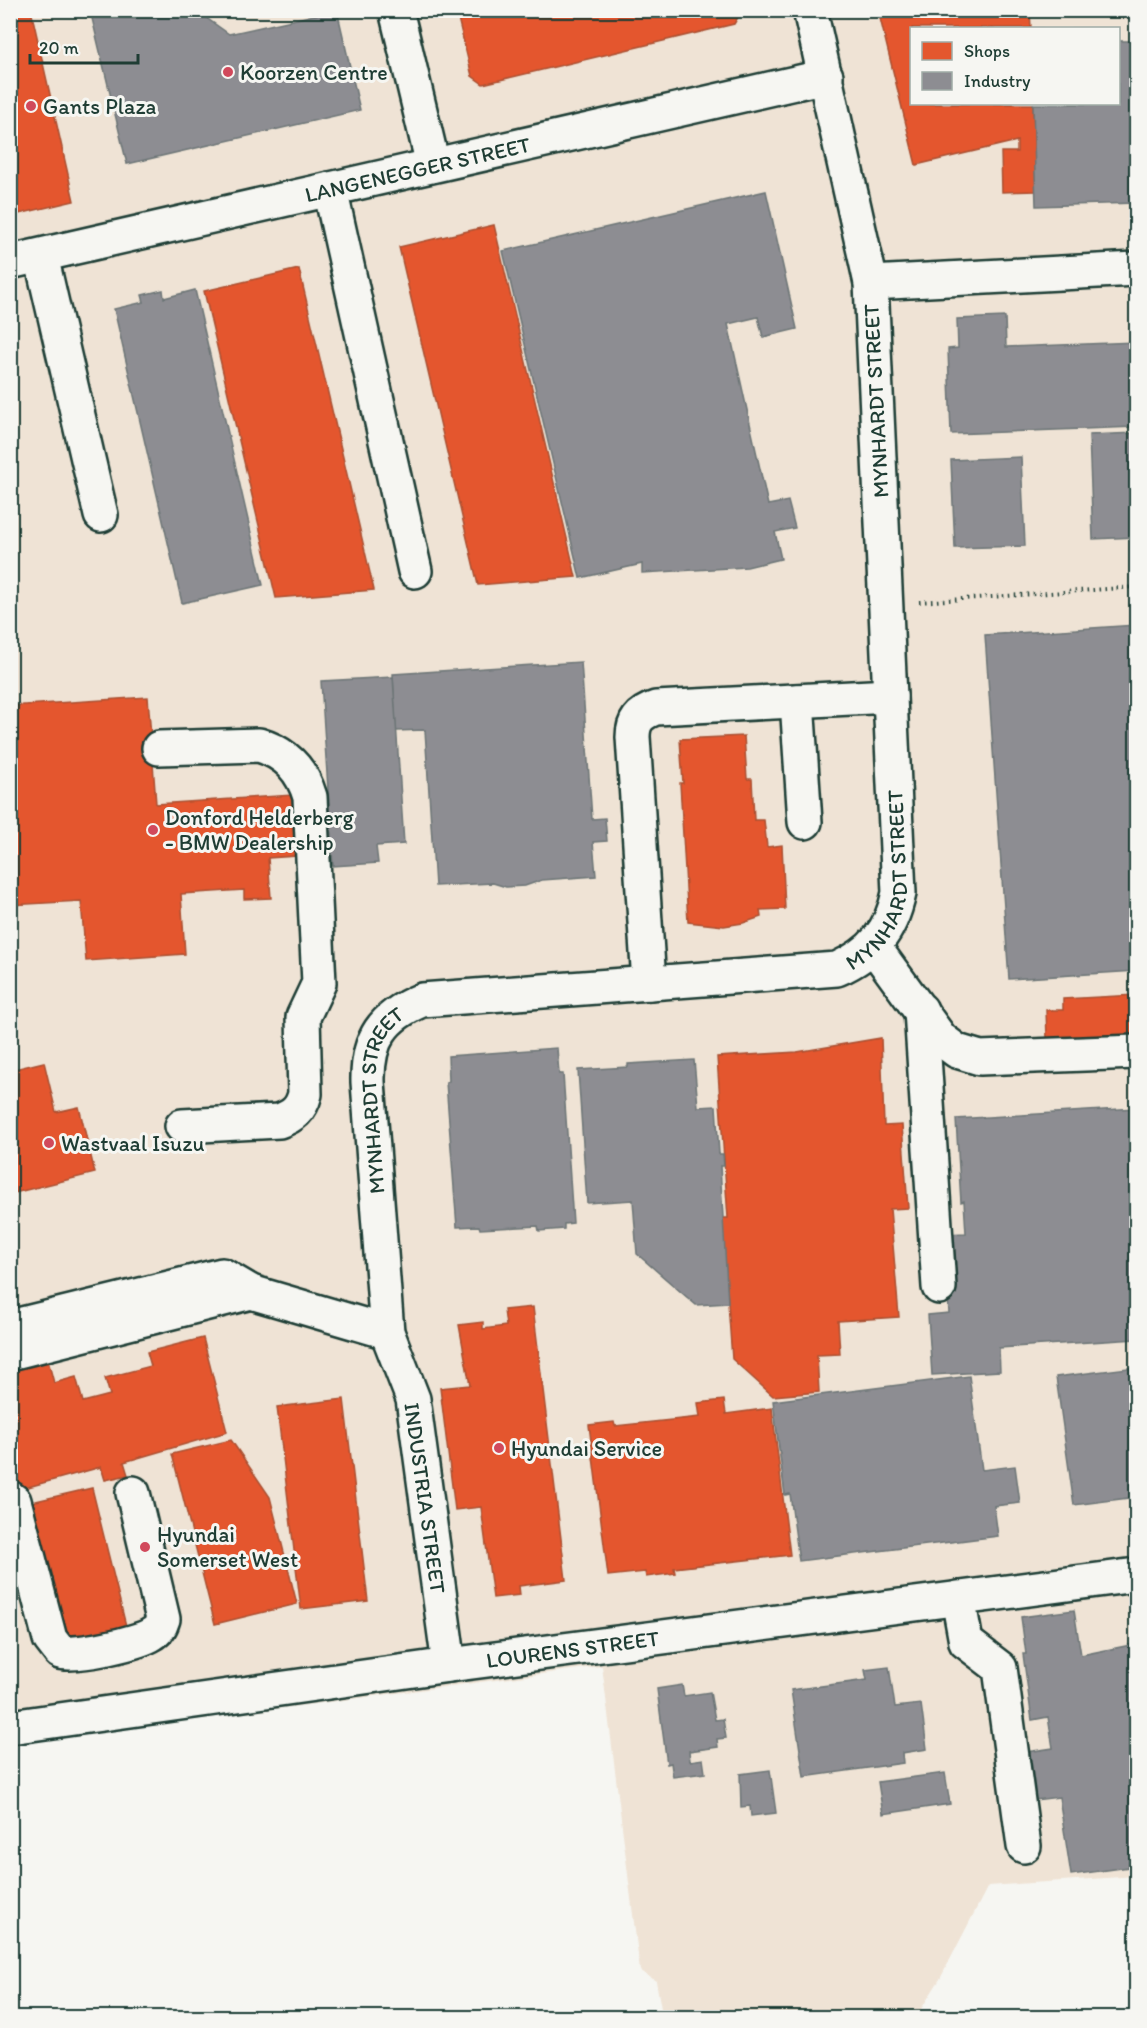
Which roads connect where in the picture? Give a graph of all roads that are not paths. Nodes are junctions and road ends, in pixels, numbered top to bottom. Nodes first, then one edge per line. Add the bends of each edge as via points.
1 (396, 10) edge
2 (810, 10) edge
3 (826, 75) junction
4 (433, 165) junction
5 (330, 189) junction
6 (26, 259) edge
7 (1137, 269) edge
8 (870, 283) junction
9 (101, 516) dead end
10 (415, 571) dead end
11 (890, 696) junction
12 (797, 701) junction
13 (159, 748) dead end
14 (805, 822) dead end
15 (874, 946) junction
16 (649, 983) junction
17 (921, 1010) junction
18 (1137, 1052) edge
19 (182, 1126) dead end
20 (939, 1287) dead end
21 (251, 1292) junction
22 (10, 1327) edge
23 (387, 1332) junction
24 (10, 1353) edge
25 (133, 1493) dead end
26 (10, 1498) edge
27 (1137, 1575) edge
28 (958, 1598) junction
29 (449, 1665) junction
30 (10, 1727) edge
31 (1024, 1846) dead end

1 - 4 street
2 - 3 street, MYNHARDT STREET
3 - 4 street, LANGENEGGER STREET
3 - 8 street, MYNHARDT STREET
4 - 5 street, LANGENEGGER STREET
5 - 6 street, LANGENEGGER STREET
5 - 10 street
6 - 9 street
7 - 8 street
8 - 11 street, MYNHARDT STREET
11 - 12 street
11 - 15 street, MYNHARDT STREET via 899,893 887,931
12 - 14 street
12 - 16 street via 656,708 646,711 633,727
13 - 19 street via 259,745 272,749 294,764 310,797 319,983 303,1017 302,1103 289,1118 279,1122
15 - 16 street, MYNHARDT STREET via 837,969
15 - 17 street
16 - 23 street, MYNHARDT STREET via 422,1000 389,1017 379,1031 368,1067
17 - 18 street via 949,1046 980,1058
17 - 20 street
21 - 22 street via 222,1275
21 - 23 street
21 - 24 street
23 - 29 street, INDUSTRIA STREET via 413,1399
25 - 26 street via 163,1619 160,1627 147,1637 76,1655 60,1652 50,1639 14,1501
27 - 28 street, LOURENS STREET
28 - 29 street, LOURENS STREET
28 - 31 street via 966,1642 1000,1668
29 - 30 street, LOURENS STREET

